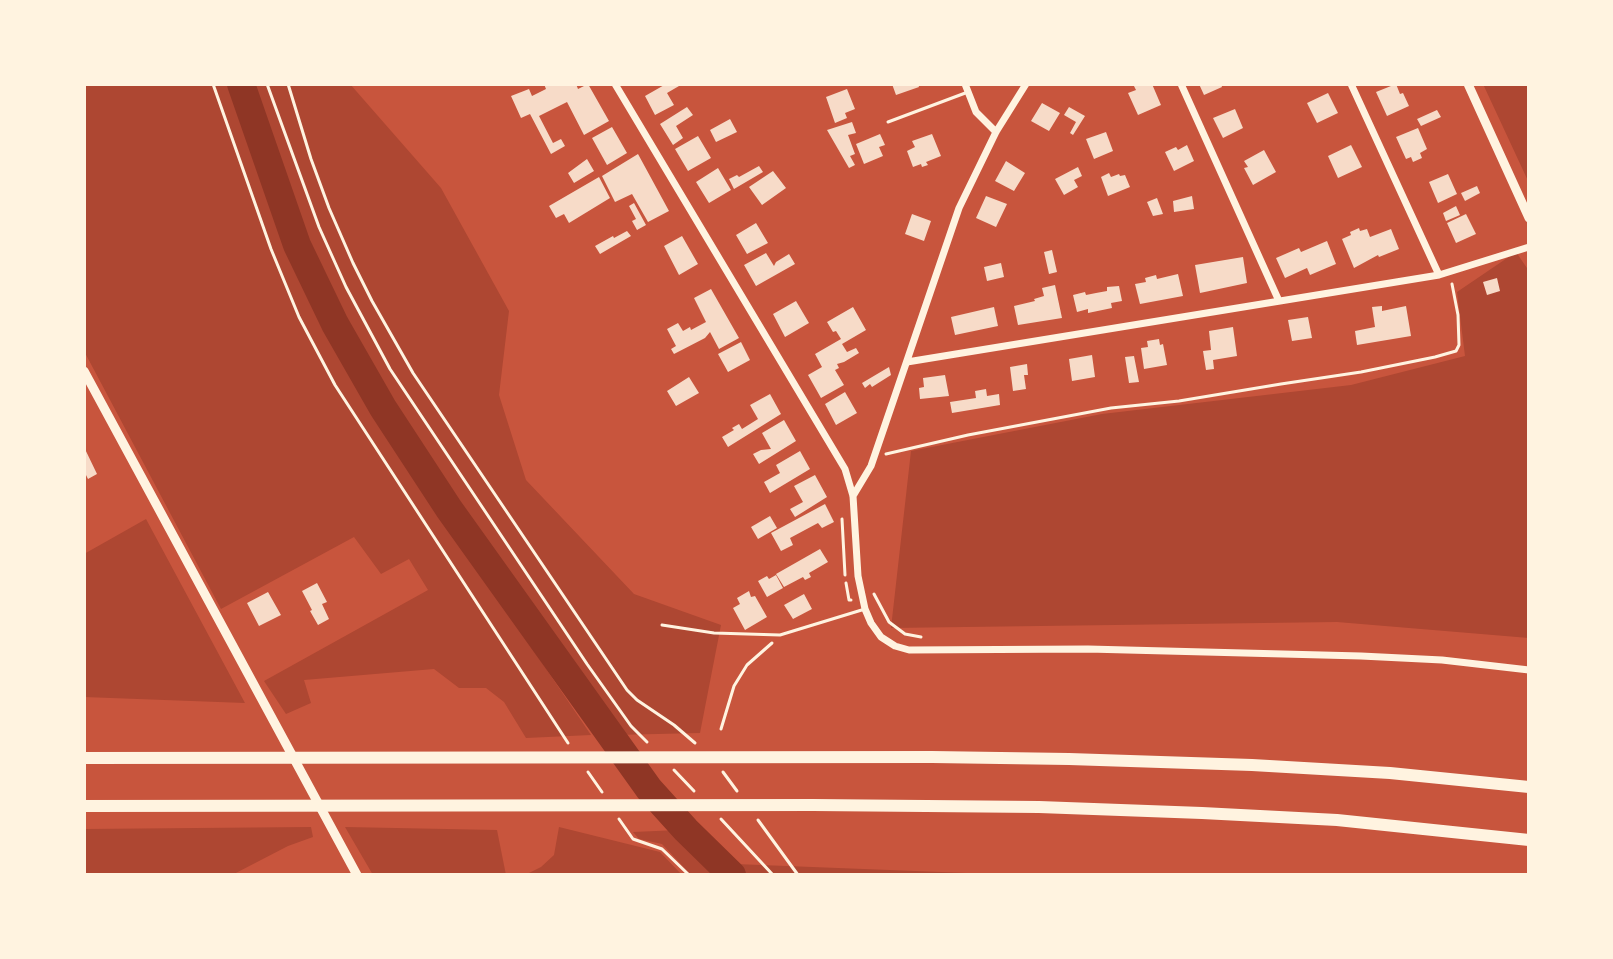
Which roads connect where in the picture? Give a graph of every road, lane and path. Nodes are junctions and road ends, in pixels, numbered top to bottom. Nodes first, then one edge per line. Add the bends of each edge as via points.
1 (213, 84) edge
2 (267, 84) edge
3 (288, 84) edge
4 (615, 84) edge
5 (1026, 84) edge
6 (1181, 84) edge
7 (1351, 84) edge
8 (1468, 84) edge
9 (966, 88) edge
10 (888, 122) dead end
11 (996, 132) junction
12 (1529, 218) edge
13 (1529, 247) edge
14 (1450, 272) junction
15 (1439, 275) junction
16 (1279, 301) junction
17 (907, 362) junction
18 (84, 371) edge
19 (874, 457) junction
20 (853, 496) junction
21 (842, 511) dead end
22 (862, 598) junction
23 (865, 609) junction
24 (662, 625) dead end
25 (780, 635) junction
26 (931, 637) dead end
27 (1529, 670) edge
28 (721, 729) dead end
29 (653, 748) dead end
30 (703, 751) dead end
31 (575, 752) dead end
32 (84, 758) edge
33 (583, 765) dead end
34 (675, 771) dead end
35 (722, 771) dead end
36 (1529, 787) edge
37 (696, 793) dead end
38 (738, 793) dead end
39 (608, 802) dead end
40 (84, 806) edge
41 (616, 814) dead end
42 (755, 815) dead end
43 (718, 816) dead end
44 (1529, 840) edge
45 (357, 875) edge
46 (689, 875) edge
47 (773, 875) edge
48 (798, 875) edge

1 - 31 path via 271,249 335,385
2 - 29 path via 324,239 390,369 587,664
3 - 30 path via 329,208 413,373 627,690
4 - 20 street via 845,469
5 - 11 street
6 - 16 street
7 - 15 street
8 - 12 street
9 - 10 lane
9 - 11 street via 976,112
11 - 17 street via 959,208
13 - 14 street
14 - 15 street
14 - 19 path via 1458,315 1456,351 1361,372 1111,408
15 - 16 street
16 - 17 street
17 - 19 street
18 - 45 street
19 - 20 street
20 - 22 street
21 - 22 path via 849,600
22 - 23 street
22 - 26 path via 876,594 884,616 898,630
23 - 25 lane
23 - 27 street via 881,637 909,650 1361,656
24 - 25 lane
25 - 28 path via 747,665 734,686
32 - 36 highway via 1163,761 1390,773
33 - 39 path
34 - 37 path
35 - 38 path
40 - 44 highway via 1039,807 1337,820
41 - 46 path via 633,839 662,849
42 - 48 path
43 - 47 path

